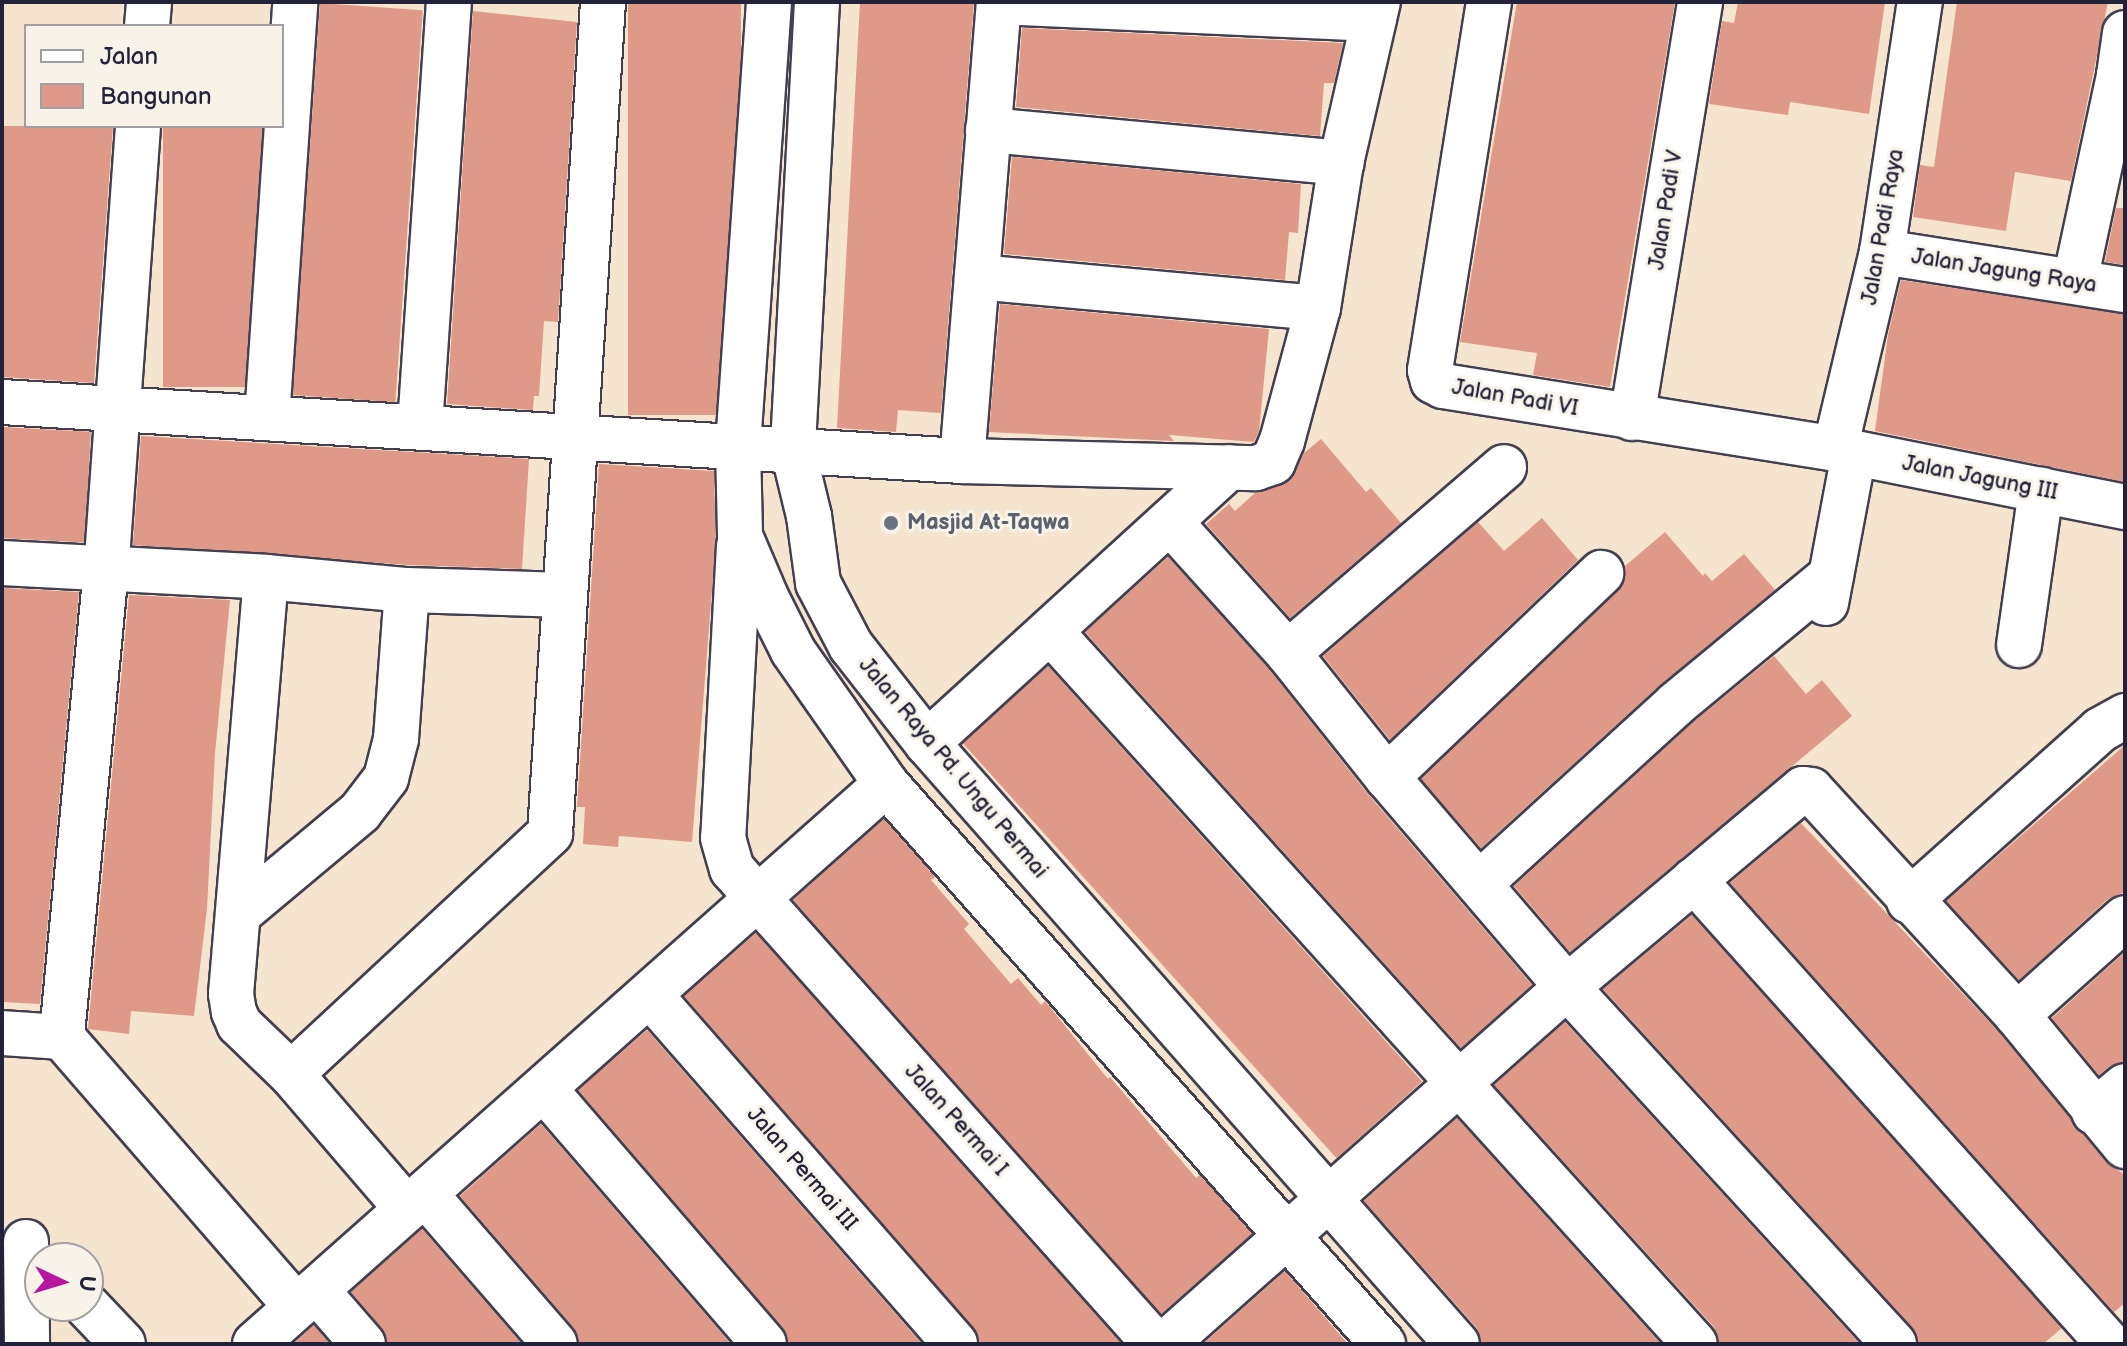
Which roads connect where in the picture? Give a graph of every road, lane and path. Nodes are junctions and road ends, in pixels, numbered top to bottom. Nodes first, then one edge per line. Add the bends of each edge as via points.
1 (149, 2) edge
2 (295, 2) edge
3 (449, 2) edge
4 (603, 2) edge
5 (769, 2) edge
6 (817, 2) edge
7 (999, 2) edge
8 (1489, 2) edge
9 (1700, 2) edge
10 (1920, 2) edge
11 (1376, 11) edge
12 (147, 24) edge
13 (2125, 33) edge
14 (2122, 76) edge
15 (138, 128) edge
16 (988, 130) junction
17 (1341, 163) junction
18 (1882, 252) junction
19 (977, 277) junction
20 (2075, 281) junction
21 (2125, 290) edge
22 (1318, 308) junction
23 (2, 402) edge
24 (116, 408) junction
25 (267, 418) junction
26 (1632, 418) junction
27 (420, 426) junction
28 (576, 436) junction
29 (738, 446) junction
30 (793, 450) junction
31 (1845, 451) junction
32 (962, 461) junction
33 (1229, 467) junction
34 (1504, 467) dead end
35 (2041, 490) junction
36 (2125, 507) edge
37 (1170, 522) junction
38 (740, 536) junction
39 (2, 563) edge
40 (106, 569) junction
41 (1601, 573) dead end
42 (1831, 576) junction
43 (266, 577) junction
44 (407, 590) junction
45 (564, 595) junction
46 (1822, 621) dead end
47 (1050, 631) junction
48 (2019, 645) dead end
49 (1288, 653) junction
50 (2125, 716) edge
51 (927, 743) junction
52 (1387, 777) junction
53 (886, 784) junction
54 (1694, 880) junction
55 (1479, 884) junction
56 (757, 896) junction
57 (1909, 901) junction
58 (238, 914) junction
59 (2125, 918) edge
60 (1567, 987) junction
61 (650, 995) junction
62 (2017, 1015) junction
63 (2, 1033) edge
64 (62, 1037) junction
65 (291, 1074) junction
66 (1460, 1082) junction
67 (545, 1090) junction
68 (2110, 1099) edge
69 (2125, 1146) edge
70 (416, 1202) junction
71 (1328, 1202) junction
72 (1286, 1236) junction
73 (23, 1238) edge
74 (307, 1299) junction
75 (102, 1322) edge
76 (2125, 1337) edge
77 (27, 1344) edge
78 (123, 1344) edge
79 (255, 1344) edge
80 (363, 1344) edge
81 (555, 1344) edge
82 (764, 1344) edge
83 (955, 1344) edge
84 (1155, 1344) edge
85 (1165, 1344) edge
86 (1383, 1344) edge
87 (1457, 1344) edge
88 (1695, 1344) edge
89 (1894, 1344) edge
90 (2109, 1344) edge
91 (2117, 1344) edge

1 - 12 street
2 - 25 street
3 - 27 street
4 - 28 street
5 - 29 street
6 - 30 street, Jalan Raya Pd. Ungu Permai
7 - 11 street
7 - 16 street
8 - 26 street, Jalan Padi VI via 1430,370 1433,381
9 - 26 street, Jalan Padi V
10 - 18 street, Jalan Padi Raya
11 - 17 street
13 - 14 street
14 - 20 street
15 - 24 street
16 - 17 street
16 - 19 street
17 - 22 street
18 - 20 street, Jalan Jagung Raya
18 - 31 street, Jalan Padi Raya
19 - 22 street
19 - 32 street
20 - 21 street, Jalan Jagung Raya
22 - 33 street via 1273,462 1256,468
23 - 24 street
24 - 25 street
24 - 40 street
25 - 27 street
26 - 31 street, Jalan Padi VI
27 - 28 street
28 - 29 street
28 - 45 street
29 - 30 street
29 - 38 street
30 - 32 street
30 - 51 street, Jalan Raya Pd. Ungu Permai via 818,583 851,646
31 - 35 street, Jalan Jagung III
31 - 42 street, Jalan Padi Raya
32 - 33 street
33 - 37 street
34 - 49 street
35 - 36 street, Jalan Jagung III
35 - 48 street
37 - 47 street
37 - 49 street
38 - 53 street via 793,651
38 - 56 street, Jalan Permai I via 723,838 732,869
39 - 40 street
40 - 43 street
40 - 64 street
41 - 52 street
42 - 46 street, Jalan Padi Raya
42 - 55 street via 1676,704
43 - 44 street
43 - 58 street
44 - 45 street
44 - 58 street via 396,739 386,778 360,812
45 - 65 street via 550,833
47 - 51 street
47 - 66 street
49 - 52 street
50 - 57 street via 2100,730
51 - 71 street, Jalan Raya Pd. Ungu Permai
52 - 55 street
53 - 56 street
53 - 72 street
54 - 57 street via 1807,789
54 - 60 street
54 - 90 street
55 - 60 street
56 - 61 street
56 - 84 street, Jalan Permai I
57 - 62 street
58 - 65 street via 234,1012 239,1024
59 - 62 street
60 - 66 street
60 - 89 street
61 - 67 street
61 - 83 street, Jalan Permai III
62 - 68 street
63 - 64 street
64 - 74 street
65 - 70 street
66 - 71 street
66 - 88 street
67 - 70 street
67 - 82 street
68 - 69 street
70 - 74 street
70 - 81 street
71 - 72 street
71 - 87 street, Jalan Raya Pd. Ungu Permai
72 - 85 street
72 - 86 street
73 - 77 street
74 - 79 street
74 - 80 street
75 - 78 street
76 - 91 street

